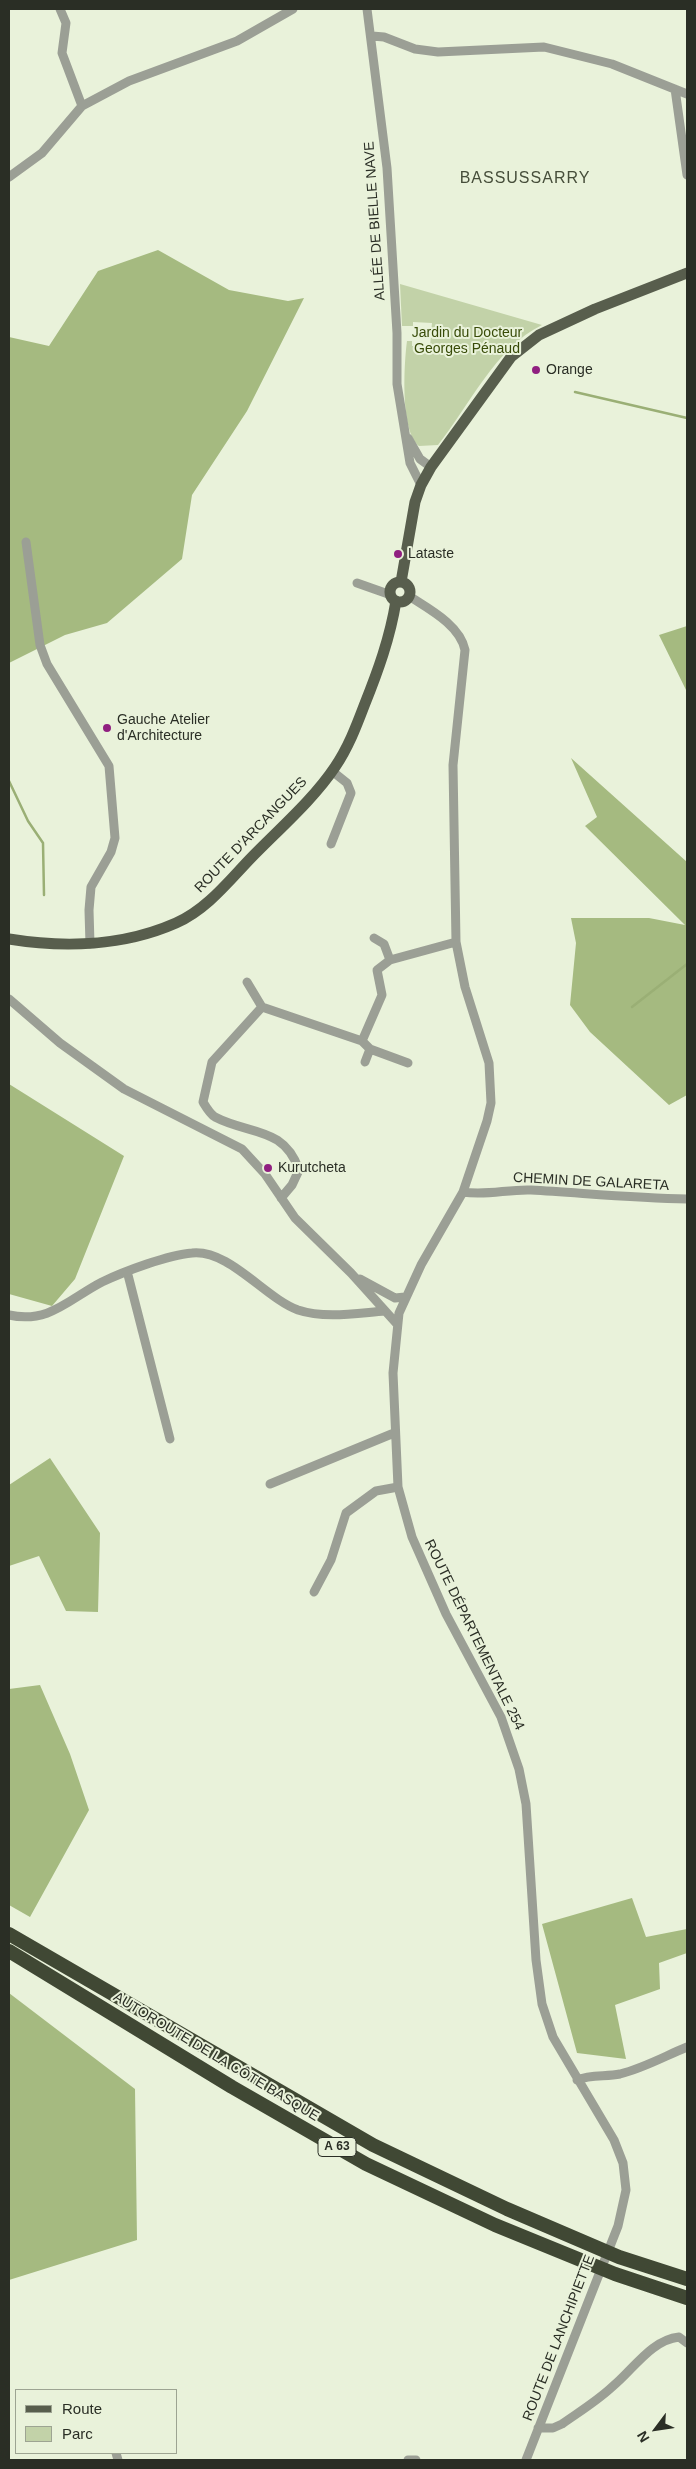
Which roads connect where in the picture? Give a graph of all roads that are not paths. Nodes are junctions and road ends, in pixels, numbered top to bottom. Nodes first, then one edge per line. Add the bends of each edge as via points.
1 (60, 9) edge
2 (293, 9) edge
3 (367, 9) edge
4 (372, 36) junction
5 (674, 89) junction
6 (687, 94) edge
7 (82, 106) junction
8 (687, 175) edge
9 (9, 177) edge
10 (687, 273) edge
11 (405, 432) junction
12 (431, 467) junction
13 (420, 485) junction
14 (26, 542) dead end
15 (401, 582) junction
16 (357, 583) dead end
17 (409, 596) junction
18 (393, 598) junction
19 (332, 771) junction
20 (331, 844) dead end
21 (374, 938) dead end
22 (9, 939) edge
23 (456, 942) junction
24 (90, 944) junction
25 (390, 960) junction
26 (247, 982) dead end
27 (9, 999) edge
28 (262, 1007) junction
29 (362, 1041) junction
30 (370, 1049) junction
31 (365, 1062) dead end
32 (408, 1064) dead end
33 (463, 1192) junction
34 (281, 1198) junction
35 (687, 1200) edge
36 (127, 1271) junction
37 (352, 1273) junction
38 (390, 1295) junction
39 (405, 1297) junction
40 (380, 1305) junction
41 (355, 1314) junction
42 (9, 1315) edge
43 (397, 1324) junction
44 (394, 1433) junction
45 (170, 1439) dead end
46 (270, 1484) dead end
47 (398, 1486) junction
48 (314, 1592) dead end
49 (9, 1934) edge
50 (9, 1951) edge
51 (687, 2047) edge
52 (577, 2080) junction
53 (618, 2226) joint
54 (687, 2279) edge
55 (687, 2298) edge
56 (687, 2343) edge
57 (538, 2428) junction
58 (408, 2460) edge
59 (416, 2460) edge
60 (526, 2460) edge

1 - 7 street via 66,23 62,53
2 - 7 street via 237,41 129,81
3 - 4 street, ALLÉE DE BIELLE NAVE
4 - 5 street via 384,36 415,49 438,52 544,47 612,64
4 - 11 street, ALLÉE DE BIELLE NAVE via 387,168 397,384
5 - 6 street
5 - 8 street
7 - 9 street via 42,153
10 - 12 main road via 538,335 511,357
11 - 12 street, ALLÉE DE BIELLE NAVE via 420,459
11 - 13 street, ALLÉE DE BIELLE NAVE via 410,463
12 - 13 main road
13 - 15 main road
14 - 24 street via 40,644 47,664 104,755 110,772 115,838 111,852 91,887
15 - 17 main road via 409,588
15 - 18 main road via 392,585
16 - 18 street
17 - 18 main road via 404,600
17 - 23 street, ROUTE DÉPARTEMENTALE 254 via 436,614 463,640 465,650 453,766
18 - 19 main road, ROUTE D'ARCANGUES via 391,634 350,743
19 - 20 street via 347,783 351,793
19 - 24 main road, ROUTE D'ARCANGUES via 200,908 175,924
21 - 25 street via 384,944
22 - 24 main road, ROUTE D'ARCANGUES via 58,945
23 - 25 street
23 - 33 street, ROUTE DÉPARTEMENTALE 254 via 492,1082 487,1122
25 - 29 street via 377,970 382,995
26 - 28 street
27 - 34 street via 60,1043 124,1089 242,1149
28 - 29 street
28 - 34 street via 212,1062 203,1102 213,1116 276,1138 294,1153 299,1170
29 - 30 street
30 - 31 street
30 - 32 street
33 - 35 street, CHEMIN DE GALARETA via 529,1190
33 - 39 street, ROUTE DÉPARTEMENTALE 254
34 - 37 street via 295,1218
36 - 41 street via 194,1252 228,1263 296,1309
36 - 42 street via 47,1314 24,1318
36 - 45 street
37 - 38 street
37 - 40 street
38 - 39 street
38 - 40 street
39 - 43 street, ROUTE DÉPARTEMENTALE 254
40 - 41 street
40 - 41 street
40 - 43 street
43 - 44 street, ROUTE DÉPARTEMENTALE 254 via 393,1373
44 - 46 street
44 - 47 street, ROUTE DÉPARTEMENTALE 254
47 - 48 street via 376,1491 346,1513 331,1560
47 - 52 street, ROUTE DÉPARTEMENTALE 254 via 412,1537 446,1614 500,1717 519,1769 526,1804 538,1984 553,2037
49 - 54 highway, AUTOROUTE DE LA CÔTE BASQUE / A 63 via 373,2145 507,2209 619,2257
50 - 55 highway, AUTOROUTE DE LA CÔTE BASQUE / A 63 via 232,2088 366,2164 495,2225 615,2274
51 - 52 street via 636,2069
52 - 53 street, ROUTE DÉPARTEMENTALE 254 via 614,2140 623,2163 626,2190
53 - 57 street, ROUTE DE LANCHIPIETTE
56 - 57 street via 679,2337 668,2338 650,2350 612,2388 562,2424
57 - 60 street, ROUTE DE LANCHIPIETTE
58 - 59 street

